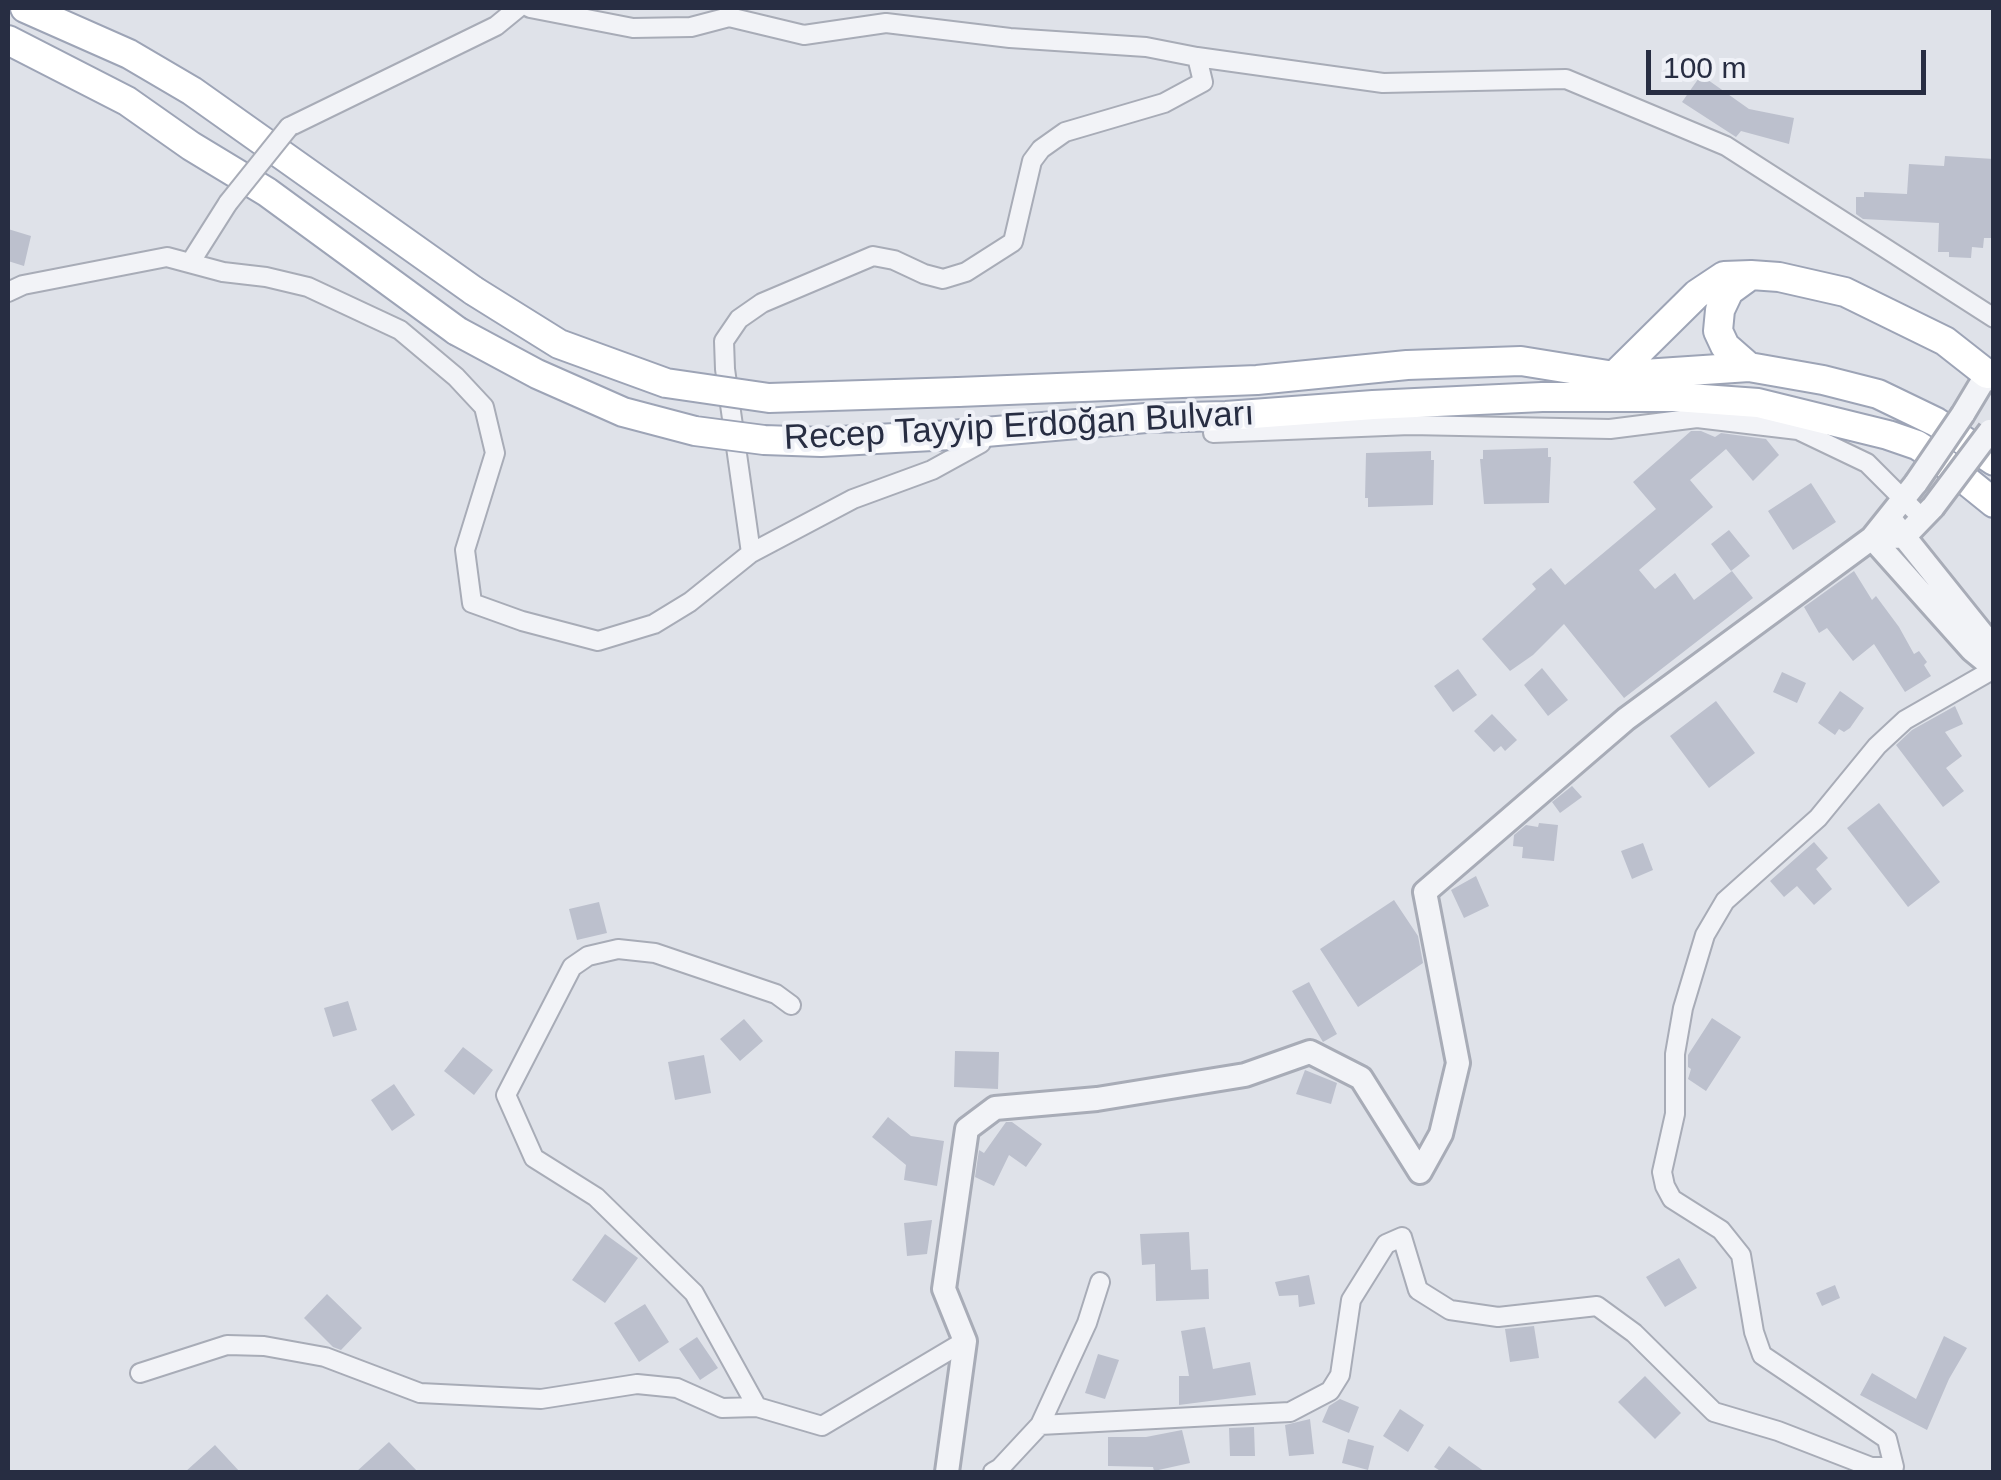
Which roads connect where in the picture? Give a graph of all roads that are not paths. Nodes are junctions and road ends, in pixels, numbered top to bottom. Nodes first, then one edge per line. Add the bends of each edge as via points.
1 (25, 8) edge
2 (518, 8) edge
3 (530, 8) edge
4 (8, 40) edge
5 (1197, 57) junction
6 (190, 263) junction
7 (1750, 275) junction
8 (8, 292) edge
9 (1994, 318) edge
10 (1749, 367) junction
11 (1614, 376) junction
12 (1990, 377) edge
13 (1992, 428) edge
14 (1213, 433) dead end
15 (981, 444) dead end
16 (1994, 461) edge
17 (1994, 504) edge
18 (1903, 509) junction
19 (1872, 538) junction
20 (751, 553) junction
21 (1994, 667) edge
22 (791, 1005) dead end
23 (1100, 1282) dead end
24 (965, 1341) junction
25 (140, 1374) dead end
26 (758, 1407) junction
27 (1040, 1424) junction
28 (947, 1472) edge
29 (992, 1472) edge

1 - 11 main road, Recep Tayyip Erdoğan Bulvarı, bridge via 129,54 192,91 474,292 559,344 666,384 769,398 1256,380 1521,361
2 - 6 street, bridge via 496,26 288,127
3 - 5 street via 633,28 691,27 729,17 804,35 886,23
4 - 17 main road, Recep Tayyip Erdoğan Bulvarı, bridge via 127,102 267,192 456,331 624,412 696,431 821,442 1542,397 1675,397 1758,403 1888,434 1942,460
5 - 9 street via 1383,84 1566,78 1726,146
5 - 20 street via 1204,82 1164,103 1064,132 1041,149 1032,160 1012,242 966,272 943,278 872,256 762,303 739,320 724,341 724,369
6 - 8 street via 167,257 134,262
6 - 20 street via 266,276 344,302 400,330 484,407 495,453 465,550 472,604 598,641 654,624
7 - 10 main road via 1729,291 1718,331
7 - 11 main road via 1724,276 1698,294
7 - 12 main road via 1845,292 1945,341
10 - 11 main road, Recep Tayyip Erdoğan Bulvarı
10 - 16 main road, Recep Tayyip Erdoğan Bulvarı via 1878,394
12 - 18 street, bridge
13 - 18 street, bridge via 1928,513
14 - 18 street via 1410,425 1610,429 1697,418 1798,430 1867,463
15 - 20 street
18 - 19 street
18 - 21 street via 1987,640
19 - 21 street
19 - 24 street via 1626,719 1425,892 1458,1062 1441,1134 1420,1172 1361,1078 1310,1052 1246,1074 994,1108 967,1129 944,1290
21 - 27 street via 1905,720 1818,818 1725,901 1706,935 1675,1054 1675,1114 1662,1172 1672,1200 1721,1230 1741,1256 1762,1355 1887,1439 1894,1467 1871,1467 1714,1412 1597,1306 1498,1316 1450,1310 1418,1290 1402,1237 1386,1244 1351,1300 1340,1375 1330,1390 1290,1412
22 - 26 street via 656,953 618,949 588,956 572,967 506,1095 534,1158 596,1197 694,1293
23 - 27 street
24 - 26 street via 822,1426
24 - 28 street
25 - 26 street via 227,1345 264,1346 325,1358 420,1393 542,1399 637,1384 676,1388 722,1408
27 - 29 street

